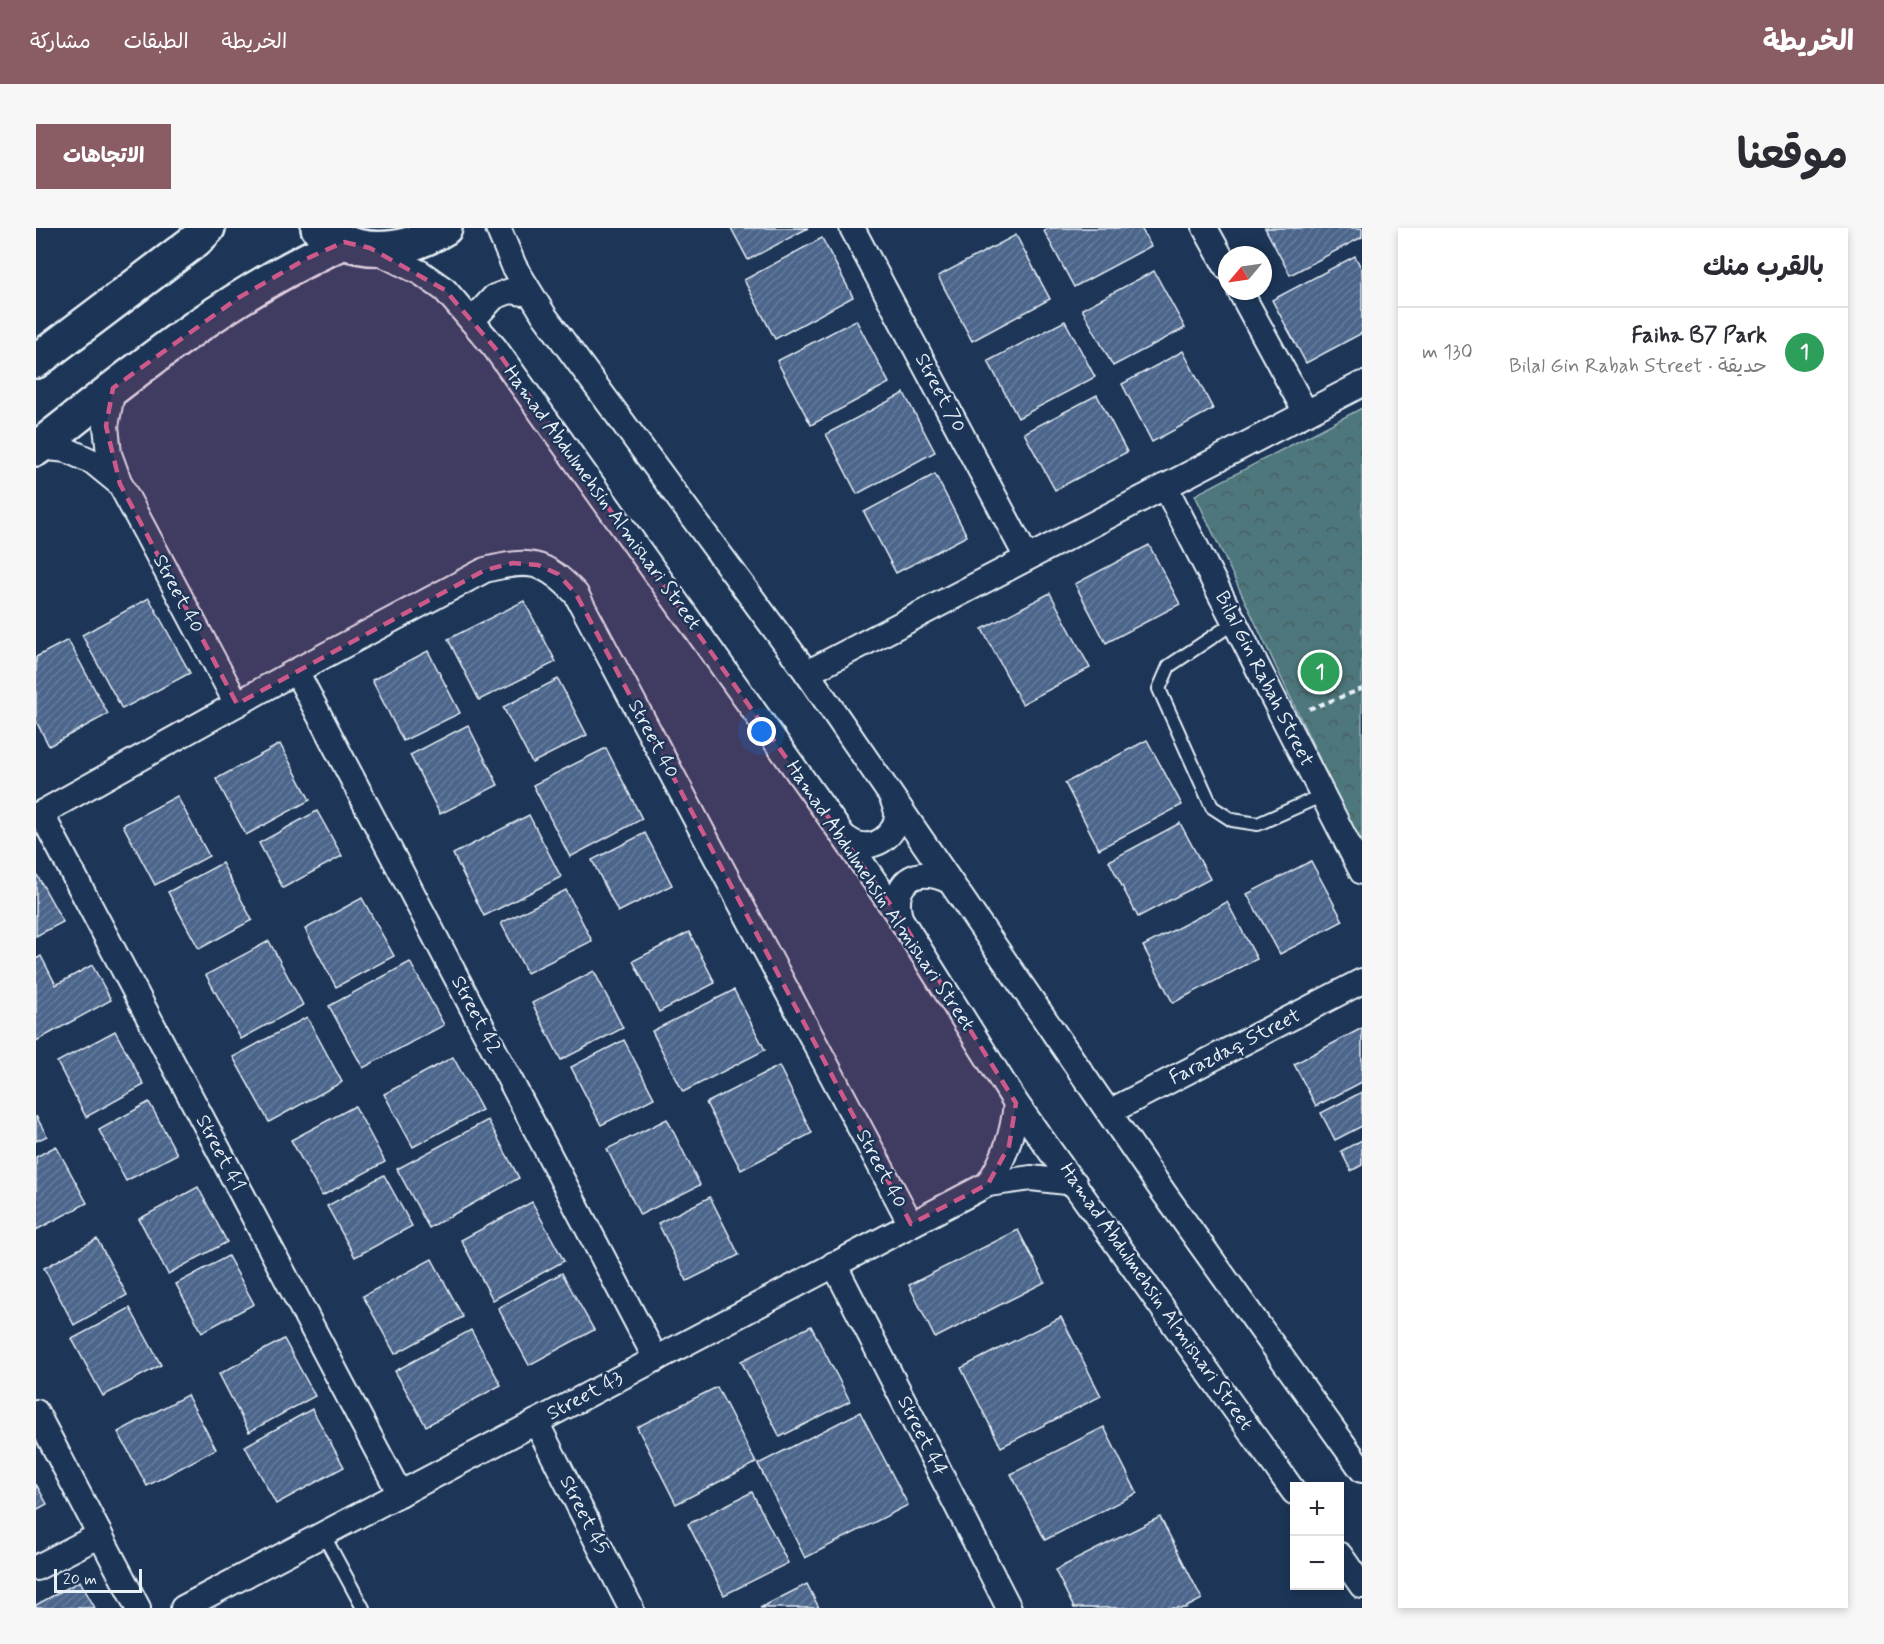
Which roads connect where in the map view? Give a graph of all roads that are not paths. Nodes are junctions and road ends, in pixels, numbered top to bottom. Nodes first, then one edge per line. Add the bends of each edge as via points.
1 (208, 228) edge
2 (445, 228) edge
3 (498, 228) edge
4 (852, 228) edge
5 (1205, 228) edge
6 (344, 239) edge
7 (1218, 252) edge
8 (529, 294) junction
9 (1245, 300) edge
10 (472, 321) junction
11 (36, 361) edge
12 (1362, 384) edge
13 (113, 388) junction
14 (1306, 413) junction
15 (38, 448) edge
16 (120, 484) junction
17 (1166, 486) junction
18 (1027, 558) junction
19 (1235, 622) junction
20 (296, 671) junction
21 (807, 673) junction
22 (237, 704) junction
23 (1323, 795) junction
24 (893, 800) junction
25 (38, 815) edge
26 (844, 837) junction
27 (1362, 872) edge
28 (947, 880) junction
29 (900, 918) junction
30 (1362, 981) edge
31 (1017, 1104) junction
32 (1109, 1112) junction
33 (1074, 1183) junction
34 (988, 1184) junction
35 (911, 1224) junction
36 (834, 1264) junction
37 (656, 1359) junction
38 (36, 1412) edge
39 (536, 1422) junction
40 (1362, 1470) edge
41 (1290, 1485) edge
42 (400, 1494) junction
43 (323, 1534) junction
44 (100, 1535) junction
45 (1344, 1561) edge
46 (36, 1568) edge
47 (1362, 1586) edge
48 (138, 1608) edge
49 (183, 1608) edge
50 (363, 1608) edge
51 (631, 1608) edge
52 (1009, 1608) edge

1 - 11 street
2 - 6 street via 400,247
3 - 8 street
4 - 18 street, Street 70
5 - 7 street
6 - 10 street, Hamad Abdulmehsin Almishari Street via 421,273 445,290
6 - 13 street via 238,298
8 - 10 street via 510,291 494,297
8 - 21 street
9 - 14 street
10 - 26 street, Hamad Abdulmehsin Almishari Street
12 - 14 street
13 - 15 street
13 - 16 street, Street 40 via 106,426 109,454
14 - 17 street
15 - 16 street, Street 40 via 67,450 93,462
16 - 22 street, Street 40
17 - 18 street
17 - 19 street, Bilal Gin Rabah Street
18 - 21 street
19 - 23 street, Bilal Gin Rabah Street
19 - 23 lane via 1169,666 1159,689 1212,807 1232,820 1258,824
20 - 22 street, Street 40
20 - 35 street, Street 40 via 485,570 513,563 538,565 558,574 576,594
20 - 37 street, Street 42
21 - 24 street
22 - 25 street, Street 40
23 - 27 street, Bilal Gin Rabah Street
24 - 26 street via 897,814 894,828 884,839 871,845 856,844
24 - 28 street
25 - 42 street, Street 41
26 - 29 street, Hamad Abdulmehsin Almishari Street
28 - 29 street via 934,874 908,880 897,904
28 - 32 street
29 - 31 street, Hamad Abdulmehsin Almishari Street
30 - 32 street, Farazdaq Street
31 - 33 street, Hamad Abdulmehsin Almishari Street
31 - 34 street via 1009,1146
32 - 40 street
33 - 34 street, Street 43 via 1031,1178
33 - 41 street, Hamad Abdulmehsin Almishari Street
34 - 35 street, Street 43
35 - 36 street, Street 43
36 - 37 street, Street 43
36 - 52 street, Street 44
37 - 39 street, Street 43
38 - 44 street
39 - 42 street, Street 43
39 - 51 street, Street 45
42 - 43 street, Street 43
43 - 49 street, Street 43
43 - 50 lane
44 - 46 street
44 - 48 street
45 - 47 street

